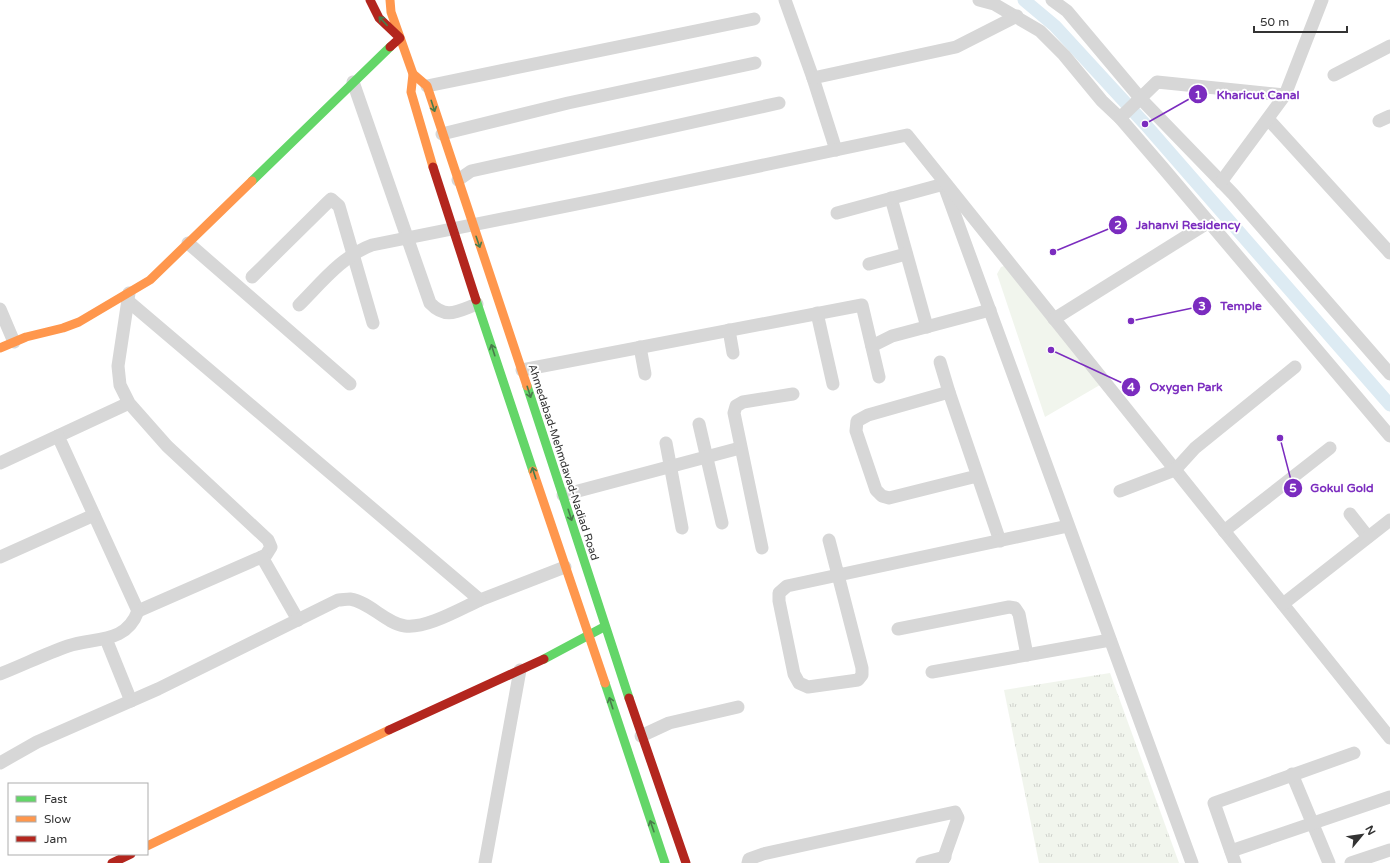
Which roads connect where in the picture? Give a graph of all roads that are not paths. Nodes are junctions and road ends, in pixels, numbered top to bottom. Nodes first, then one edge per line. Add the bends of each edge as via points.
1 (370, 0) edge
2 (381, 0) edge
3 (390, 0) edge
4 (785, 0) edge
5 (979, 0) edge
6 (1052, 0) edge
7 (1322, 0) edge
8 (391, 12) junction
9 (1017, 16) junction
10 (754, 19) dead end
11 (400, 38) junction
12 (1390, 46) edge
13 (755, 63) dead end
14 (413, 74) junction
15 (1334, 75) dead end
16 (813, 78) junction
17 (353, 82) junction
18 (427, 86) junction
19 (1285, 95) junction
20 (1141, 99) junction
21 (779, 103) dead end
22 (1120, 118) junction
23 (1268, 119) junction
24 (442, 134) junction
25 (836, 150) junction
26 (458, 180) junction
27 (942, 181) junction
28 (1221, 182) junction
29 (891, 198) junction
30 (837, 213) dead end
31 (1209, 222) junction
32 (472, 225) junction
33 (452, 229) junction
34 (407, 238) junction
35 (188, 243) junction
36 (1390, 253) edge
37 (353, 254) junction
38 (906, 254) junction
39 (869, 264) dead end
40 (252, 276) dead end
41 (129, 297) junction
42 (477, 304) junction
43 (299, 305) dead end
44 (0, 309) edge
45 (990, 310) junction
46 (817, 313) junction
47 (1054, 319) junction
48 (373, 323) dead end
49 (927, 327) junction
50 (729, 330) junction
51 (14, 342) junction
52 (872, 346) junction
53 (640, 347) junction
54 (0, 348) edge
55 (733, 353) dead end
56 (940, 362) dead end
57 (1295, 367) dead end
58 (522, 370) junction
59 (645, 374) dead end
60 (1390, 374) edge
61 (879, 377) dead end
62 (350, 384) dead end
63 (833, 384) dead end
64 (949, 392) junction
65 (793, 394) dead end
66 (129, 403) junction
67 (699, 424) dead end
68 (58, 436) junction
69 (1390, 436) edge
70 (666, 443) dead end
71 (740, 448) junction
72 (1330, 448) dead end
73 (706, 456) junction
74 (0, 463) edge
75 (670, 466) junction
76 (1175, 470) junction
77 (978, 476) junction
78 (1120, 491) dead end
79 (563, 495) junction
80 (1350, 514) dead end
81 (94, 515) junction
82 (1390, 520) edge
83 (722, 523) dead end
84 (1068, 526) junction
85 (682, 528) dead end
86 (1224, 531) junction
87 (1368, 537) junction
88 (829, 540) dead end
89 (1000, 540) junction
90 (762, 548) dead end
91 (0, 557) edge
92 (262, 557) junction
93 (565, 567) junction
94 (837, 575) junction
95 (480, 600) junction
96 (1283, 604) junction
97 (138, 611) junction
98 (298, 620) junction
99 (605, 627) junction
100 (898, 629) dead end
101 (588, 636) junction
102 (106, 639) junction
103 (1110, 640) junction
104 (1027, 655) junction
105 (520, 670) junction
106 (932, 672) dead end
107 (0, 674) edge
108 (131, 702) junction
109 (738, 707) dead end
110 (641, 736) junction
111 (1389, 736) edge
112 (1354, 753) dead end
113 (0, 763) edge
114 (1292, 774) junction
115 (1390, 797) edge
116 (1312, 823) junction
117 (148, 846) edge
118 (1390, 850) edge
119 (129, 855) edge
120 (1233, 857) edge
121 (944, 860) edge
122 (112, 863) edge
123 (485, 863) edge
124 (665, 863) edge
125 (686, 863) edge
126 (748, 863) edge
127 (922, 863) edge
128 (1192, 863) edge
129 (1329, 863) edge
130 (1352, 863) edge

11 -> 1 main road via 379,18
2 - 8 main road via 384,7
3 - 8 main road
4 - 16 street
5 - 9 street via 994,4
6 - 20 street via 1067,11
7 - 19 street
8 - 11 main road
9 - 16 street via 956,47
9 - 22 street via 1040,31
10 - 18 street
11 - 14 main road
11 - 17 main road
12 - 15 street
13 - 24 street via 568,103
14 - 18 main road
14 - 33 main road via 411,92
16 - 25 street
17 - 34 street
17 - 35 main road
18 -> 24 main road, Ahmedabad-Mehmdavad-Nadiad Road
19 - 20 street via 1156,82
19 - 23 street
20 - 22 street
20 - 28 street
21 - 26 street via 471,171
22 - 31 street
23 - 28 street
23 - 36 street
24 - 26 main road, Ahmedabad-Mehmdavad-Nadiad Road
25 - 27 street via 907,135
25 - 32 street
26 - 32 main road, Ahmedabad-Mehmdavad-Nadiad Road
27 - 29 street
27 - 45 street
27 - 47 street
28 - 60 street
29 - 30 street
29 - 38 street
31 - 47 street
31 - 69 street
32 - 33 street
32 -> 58 main road, Ahmedabad-Mehmdavad-Nadiad Road
33 - 34 street
33 - 42 main road
34 - 37 street via 372,245
34 - 42 street via 430,303 438,311 450,314
35 - 41 main road
35 - 62 street
37 - 40 street via 339,206 331,200
37 - 43 street
37 - 48 street
38 - 39 street
38 - 49 street
41 - 51 main road via 79,322
41 - 66 street via 118,366 120,385
41 - 95 street
93 -> 42 main road
44 - 51 street
45 - 49 street
45 - 84 street
46 - 50 street
46 - 52 street via 862,305
46 - 63 street
47 - 76 street
49 - 52 street via 892,336
50 - 53 street
50 - 55 street
51 - 54 main road
52 - 61 street
53 - 58 street
53 - 59 street
56 - 64 street
57 - 76 street via 1195,448
58 -> 79 main road, Ahmedabad-Mehmdavad-Nadiad Road
64 - 77 street
64 - 77 street via 868,415 858,421 856,431 876,490 889,498
65 - 71 street via 743,402 736,406 734,413
66 - 68 street
66 - 92 street via 167,446 268,540 272,547 270,552
67 - 73 street
68 - 74 street
68 - 81 street
70 - 75 street
71 - 73 street
71 - 90 street
72 - 86 street
73 - 75 street
73 - 83 street
75 - 79 street
75 - 85 street
76 - 78 street
76 - 86 street
77 - 89 street
79 -> 99 main road, Ahmedabad-Mehmdavad-Nadiad Road
80 - 87 street
81 - 91 street
81 - 97 street
82 - 87 street
84 - 89 street
84 - 103 street
86 - 96 street
87 - 96 street
88 - 94 street
89 - 94 street
92 - 97 street
92 - 98 street
93 - 95 street
93 - 101 main road
94 - 94 street via 787,586 779,593 778,601 794,674 799,682 808,688 858,680 862,675
95 - 98 street via 420,626 404,626 350,599 338,600
96 - 111 street
97 - 102 street via 134,622 120,634
98 - 108 street
99 - 101 main road
99 - 110 main road, Ahmedabad-Mehmdavad-Nadiad Road
100 - 104 street via 1009,607 1015,608 1019,614
101 - 105 main road
124 -> 101 main road
102 - 107 street via 70,645
102 - 108 street
103 - 104 street
103 - 128 street
104 - 106 street
105 - 117 main road via 390,729
105 - 123 street
108 - 113 street via 37,742
109 - 110 street via 669,723
110 - 125 main road, Ahmedabad-Mehmdavad-Nadiad Road
112 - 114 street
114 - 116 street
114 - 120 street via 1214,803
115 - 116 street
116 - 120 street
116 - 129 street
118 - 130 street
119 - 122 main road
121 - 126 street via 958,818 955,812 763,854 749,860
121 - 127 street

